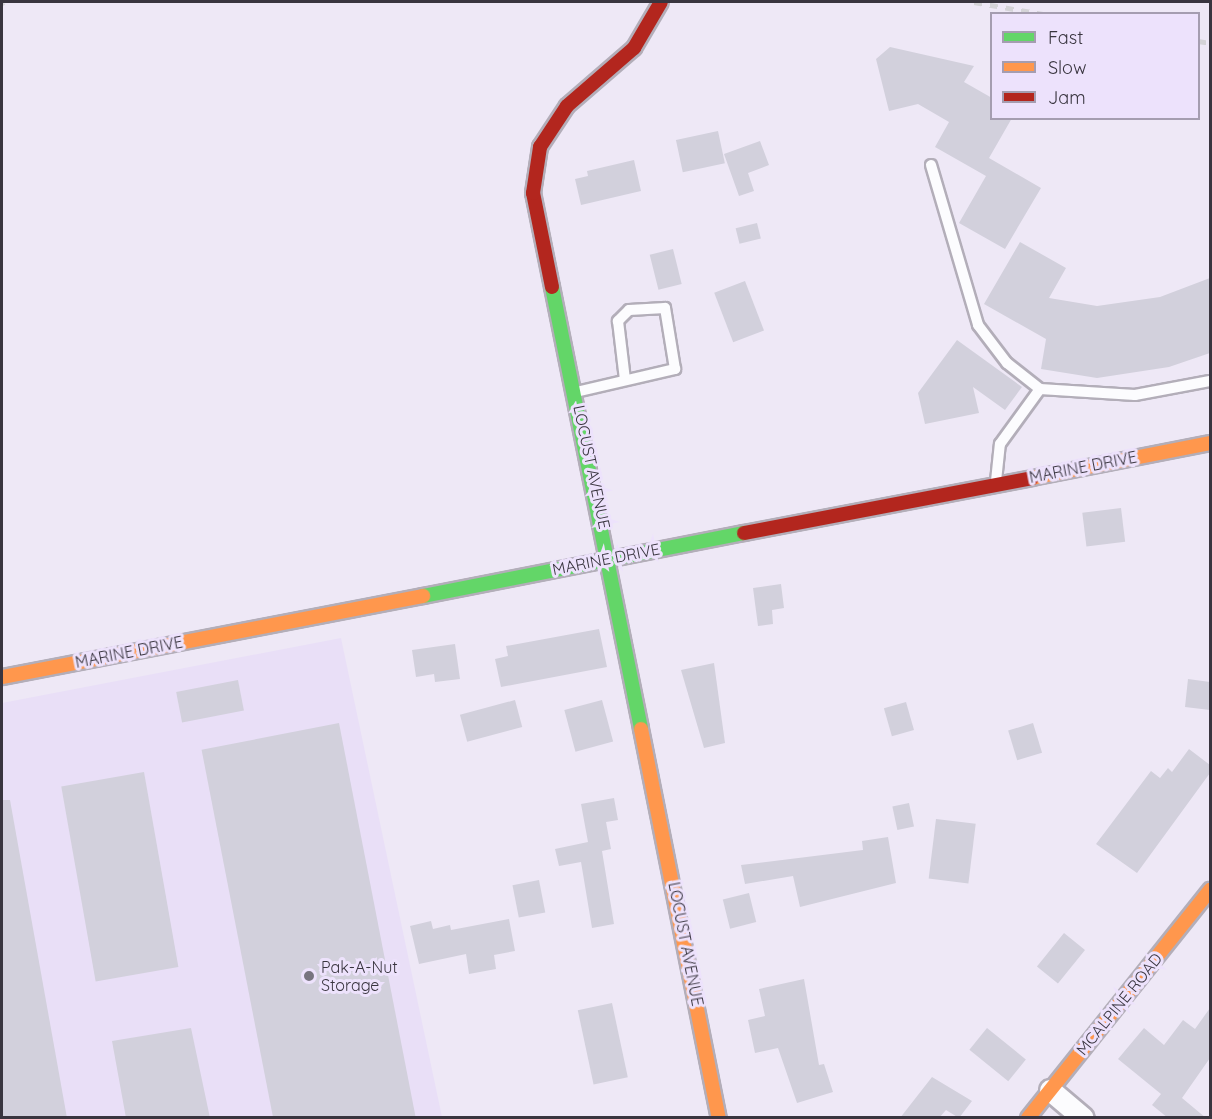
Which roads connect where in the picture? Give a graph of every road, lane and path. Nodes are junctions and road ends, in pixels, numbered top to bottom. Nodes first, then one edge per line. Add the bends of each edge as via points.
1 (662, 2) edge
2 (931, 165) dead end
3 (625, 380) junction
4 (1210, 381) edge
5 (1040, 389) junction
6 (576, 392) junction
7 (1210, 443) edge
8 (995, 484) junction
9 (611, 558) junction
10 (2, 677) edge
11 (1210, 890) edge
12 (1050, 1090) junction
13 (719, 1118) edge
14 (1028, 1118) edge
15 (1083, 1118) edge

1 - 6 street, LOCUST AVENUE via 634,48 567,106 540,147 533,193
2 - 5 lane via 978,325 1007,363
3 - 3 lane via 675,369 664,308 629,310 618,321
3 - 6 lane
4 - 5 lane via 1135,395
5 - 8 lane via 1000,444
6 - 9 street, LOCUST AVENUE
7 - 8 street, MARINE DRIVE
8 - 9 street, MARINE DRIVE
9 - 10 street, MARINE DRIVE
9 - 13 street, LOCUST AVENUE
11 - 12 street, MCALPINE ROAD
12 - 14 street, MCALPINE ROAD
12 - 15 street

